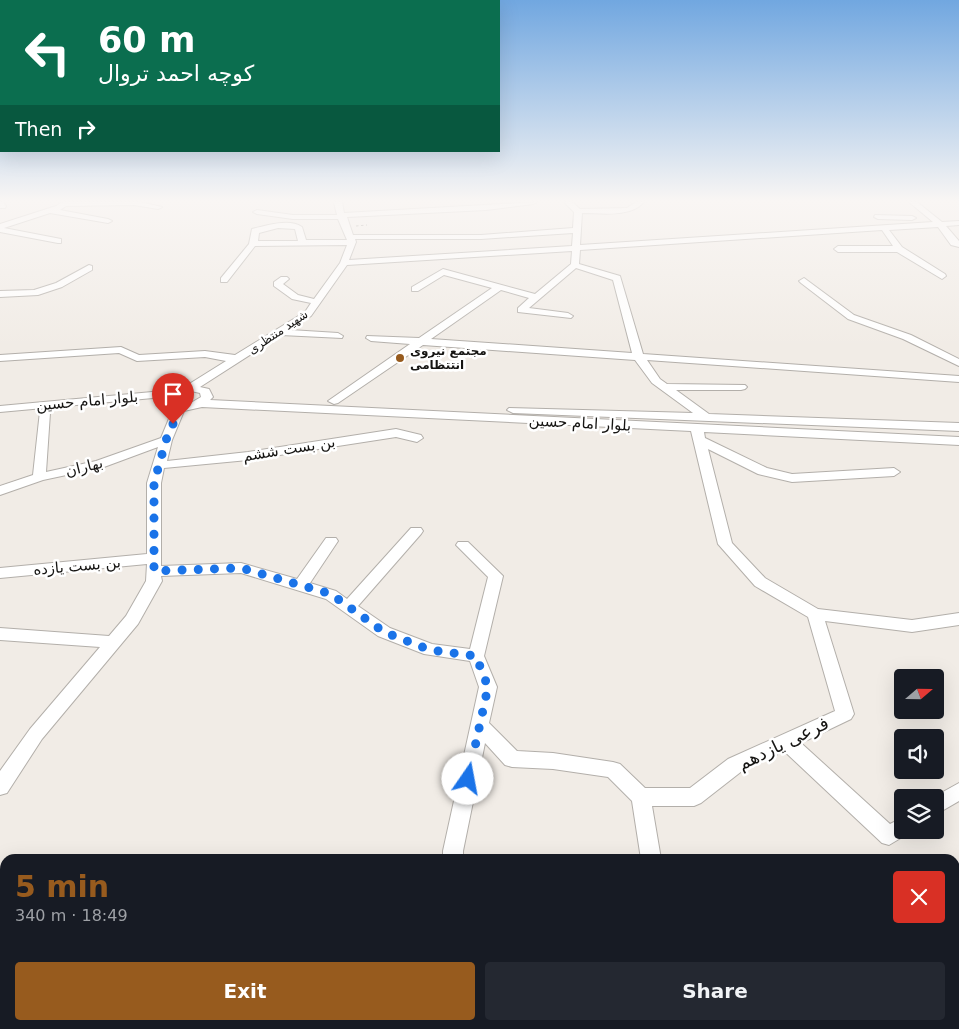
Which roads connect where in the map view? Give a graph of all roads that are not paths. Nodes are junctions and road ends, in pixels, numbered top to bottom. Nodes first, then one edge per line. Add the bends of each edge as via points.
1 (248, 250) edge
2 (348, 250) edge
3 (545, 250) edge
4 (576, 250) edge
5 (901, 250) edge
6 (344, 263) junction
7 (575, 265) junction
8 (89, 268) dead end
9 (942, 276) dead end
10 (284, 279) dead end
11 (224, 280) dead end
12 (804, 281) dead end
13 (500, 287) junction
14 (415, 289) dead end
15 (0, 294) edge
16 (536, 296) junction
17 (316, 302) junction
18 (568, 316) dead end
19 (281, 332) junction
20 (338, 336) dead end
21 (371, 338) dead end
22 (420, 342) junction
23 (638, 356) junction
24 (0, 358) edge
25 (237, 359) junction
26 (959, 363) edge
27 (959, 379) edge
28 (663, 387) junction
29 (741, 387) dead end
30 (190, 388) junction
31 (204, 398) junction
32 (175, 401) junction
33 (334, 401) junction
34 (0, 409) edge
35 (44, 414) junction
36 (0, 418) edge
37 (959, 427) edge
38 (701, 429) junction
39 (417, 438) dead end
40 (166, 440) junction
41 (959, 441) edge
42 (159, 465) junction
43 (894, 472) dead end
44 (39, 477) junction
45 (0, 492) edge
46 (416, 531) dead end
47 (331, 541) dead end
48 (463, 545) dead end
49 (154, 565) junction
50 (0, 573) edge
51 (301, 585) junction
52 (349, 606) junction
53 (814, 614) junction
54 (959, 619) edge
55 (0, 634) edge
56 (113, 642) junction
57 (476, 656) junction
58 (480, 725) junction
59 (786, 741) junction
60 (2, 780) edge
61 (959, 791) edge
62 (641, 797) junction
63 (944, 800) edge
64 (894, 833) edge
65 (453, 854) edge
66 (650, 854) edge

1 - 11 street
2 - 6 street, شهید منتظری
3 - 6 street
4 - 7 street
5 - 9 street
6 - 17 street, شهید منتظری
7 - 16 street
7 - 23 street via 617,278
8 - 15 street via 59,285 35,293
10 - 17 street via 277,284 295,297
12 - 26 street via 851,317 907,337
13 - 14 street via 443,272
13 - 16 street
13 - 22 street
16 - 18 street via 521,310
17 - 19 street, شهید منتظری via 308,314
19 - 20 street
19 - 25 street, شهید منتظری
21 - 22 street
22 - 23 street
22 - 33 street
23 - 27 street
23 - 28 street
24 - 25 street via 121,350 137,358 205,354
25 - 30 street, شهید منتظری
28 - 29 street
28 - 38 street
30 - 31 street via 201,389
30 - 32 street
31 - 32 street via 191,407
31 - 33 street, بلوار امام حسین
31 - 38 street, بلوار امام حسین
32 - 34 street, بلوار امام حسین
32 - 35 street, بلوار امام حسین
32 - 40 street
33 - 38 street, بلوار امام حسین
35 - 36 street, بلوار امام حسین
35 - 44 street
37 - 38 street, بلوار امام حسین
38 - 41 street, بلوار امام حسین
38 - 43 street via 763,471 792,478
38 - 53 street via 725,544 760,582
39 - 42 street, بن بست ششم via 396,433 256,456
40 - 42 street
40 - 44 street, بهاران via 99,464
42 - 49 street via 154,483
44 - 45 street, بهاران
46 - 52 street
47 - 51 street
48 - 57 street via 496,576
49 - 50 street, بن بست یازده
49 - 51 street, بن بست یازده via 241,568
49 - 56 street via 154,581
51 - 52 street, بن بست یازده via 331,594
52 - 57 street, بن بست یازده via 393,636 430,650
53 - 54 street via 912,626
53 - 59 street, فرعی یازدهم via 845,714
55 - 56 street
56 - 60 street
57 - 58 street via 488,687
58 - 62 street via 512,759 613,770
58 - 65 street
59 - 62 street, فرعی یازدهم via 735,765 694,797
59 - 64 street via 889,836
61 - 63 street
62 - 66 street

